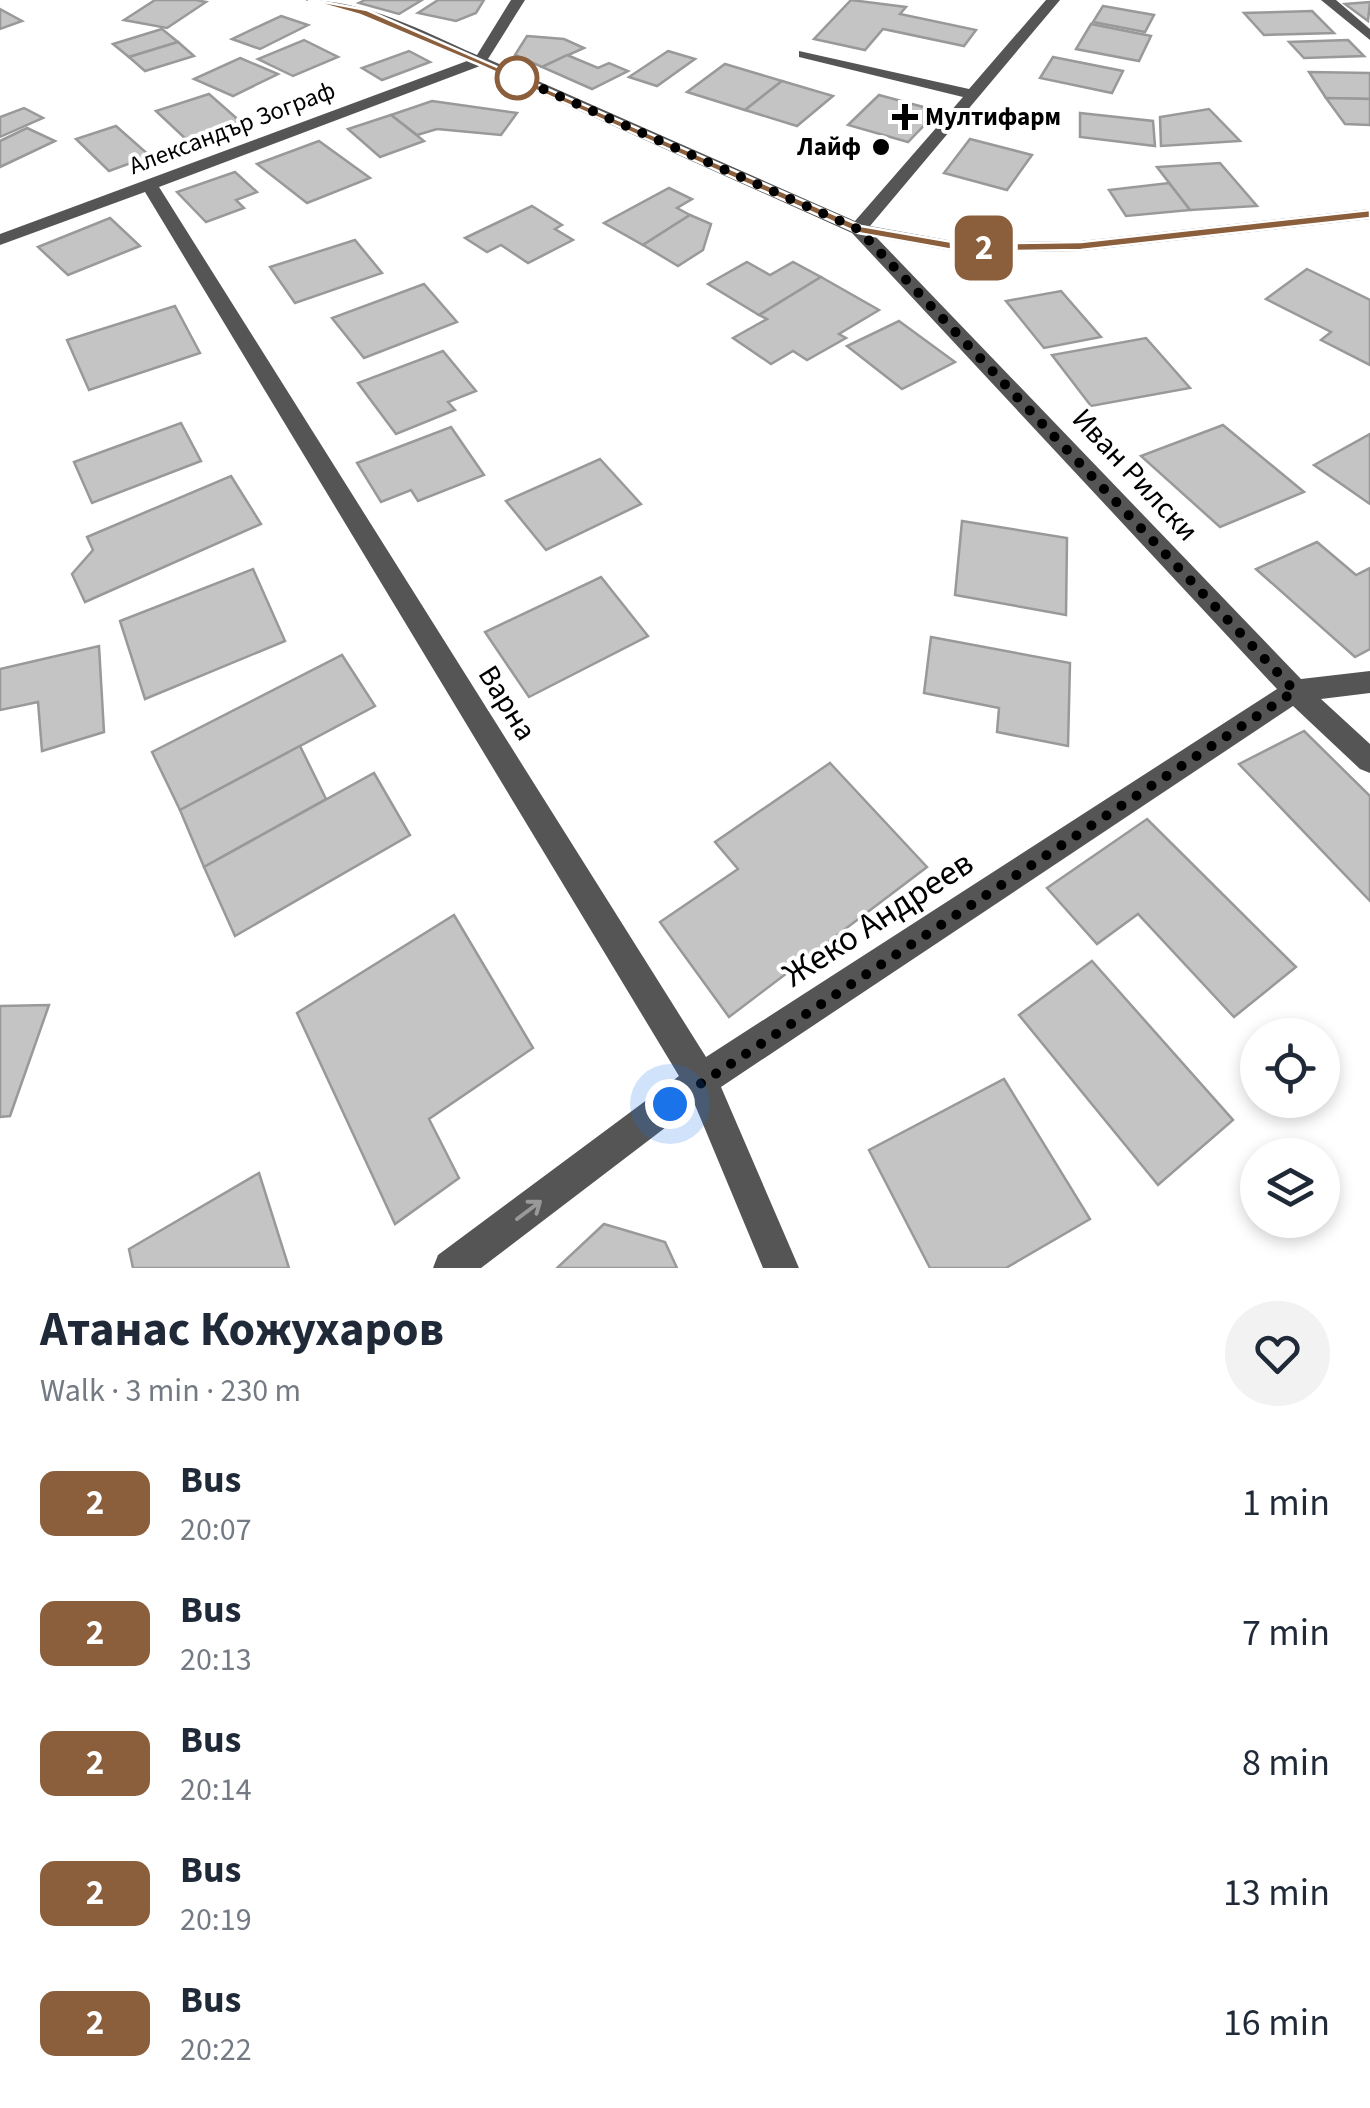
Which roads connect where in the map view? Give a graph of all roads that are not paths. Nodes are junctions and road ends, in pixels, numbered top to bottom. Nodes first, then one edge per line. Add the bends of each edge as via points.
1 (312, 0) edge
2 (518, 0) edge
3 (1053, 0) edge
4 (1328, 0) edge
5 (1370, 36) edge
6 (804, 54) dead end
7 (480, 61) junction
8 (975, 95) junction
9 (150, 186) junction
10 (1370, 214) edge
11 (858, 229) junction
12 (0, 240) edge
13 (1370, 682) edge
14 (1295, 691) junction
15 (1370, 761) edge
16 (701, 1080) junction
17 (451, 1268) edge
18 (781, 1268) edge

1 - 7 street via 364,12
2 - 7 street
3 - 8 street
4 - 5 street
6 - 8 street
7 - 9 street, Александър Зограф
7 - 11 street
8 - 11 street
9 - 12 street, Александър Зограф
9 - 16 street, Варна
10 - 11 street via 1081,246 964,248
11 - 14 street, Иван Рилски
13 - 14 street, Жеко Андреев
14 - 15 street, Иван Рилски
14 - 16 street, Жеко Андреев
17 -> 16 street, Жеко Андреев
16 - 18 street, Варна

